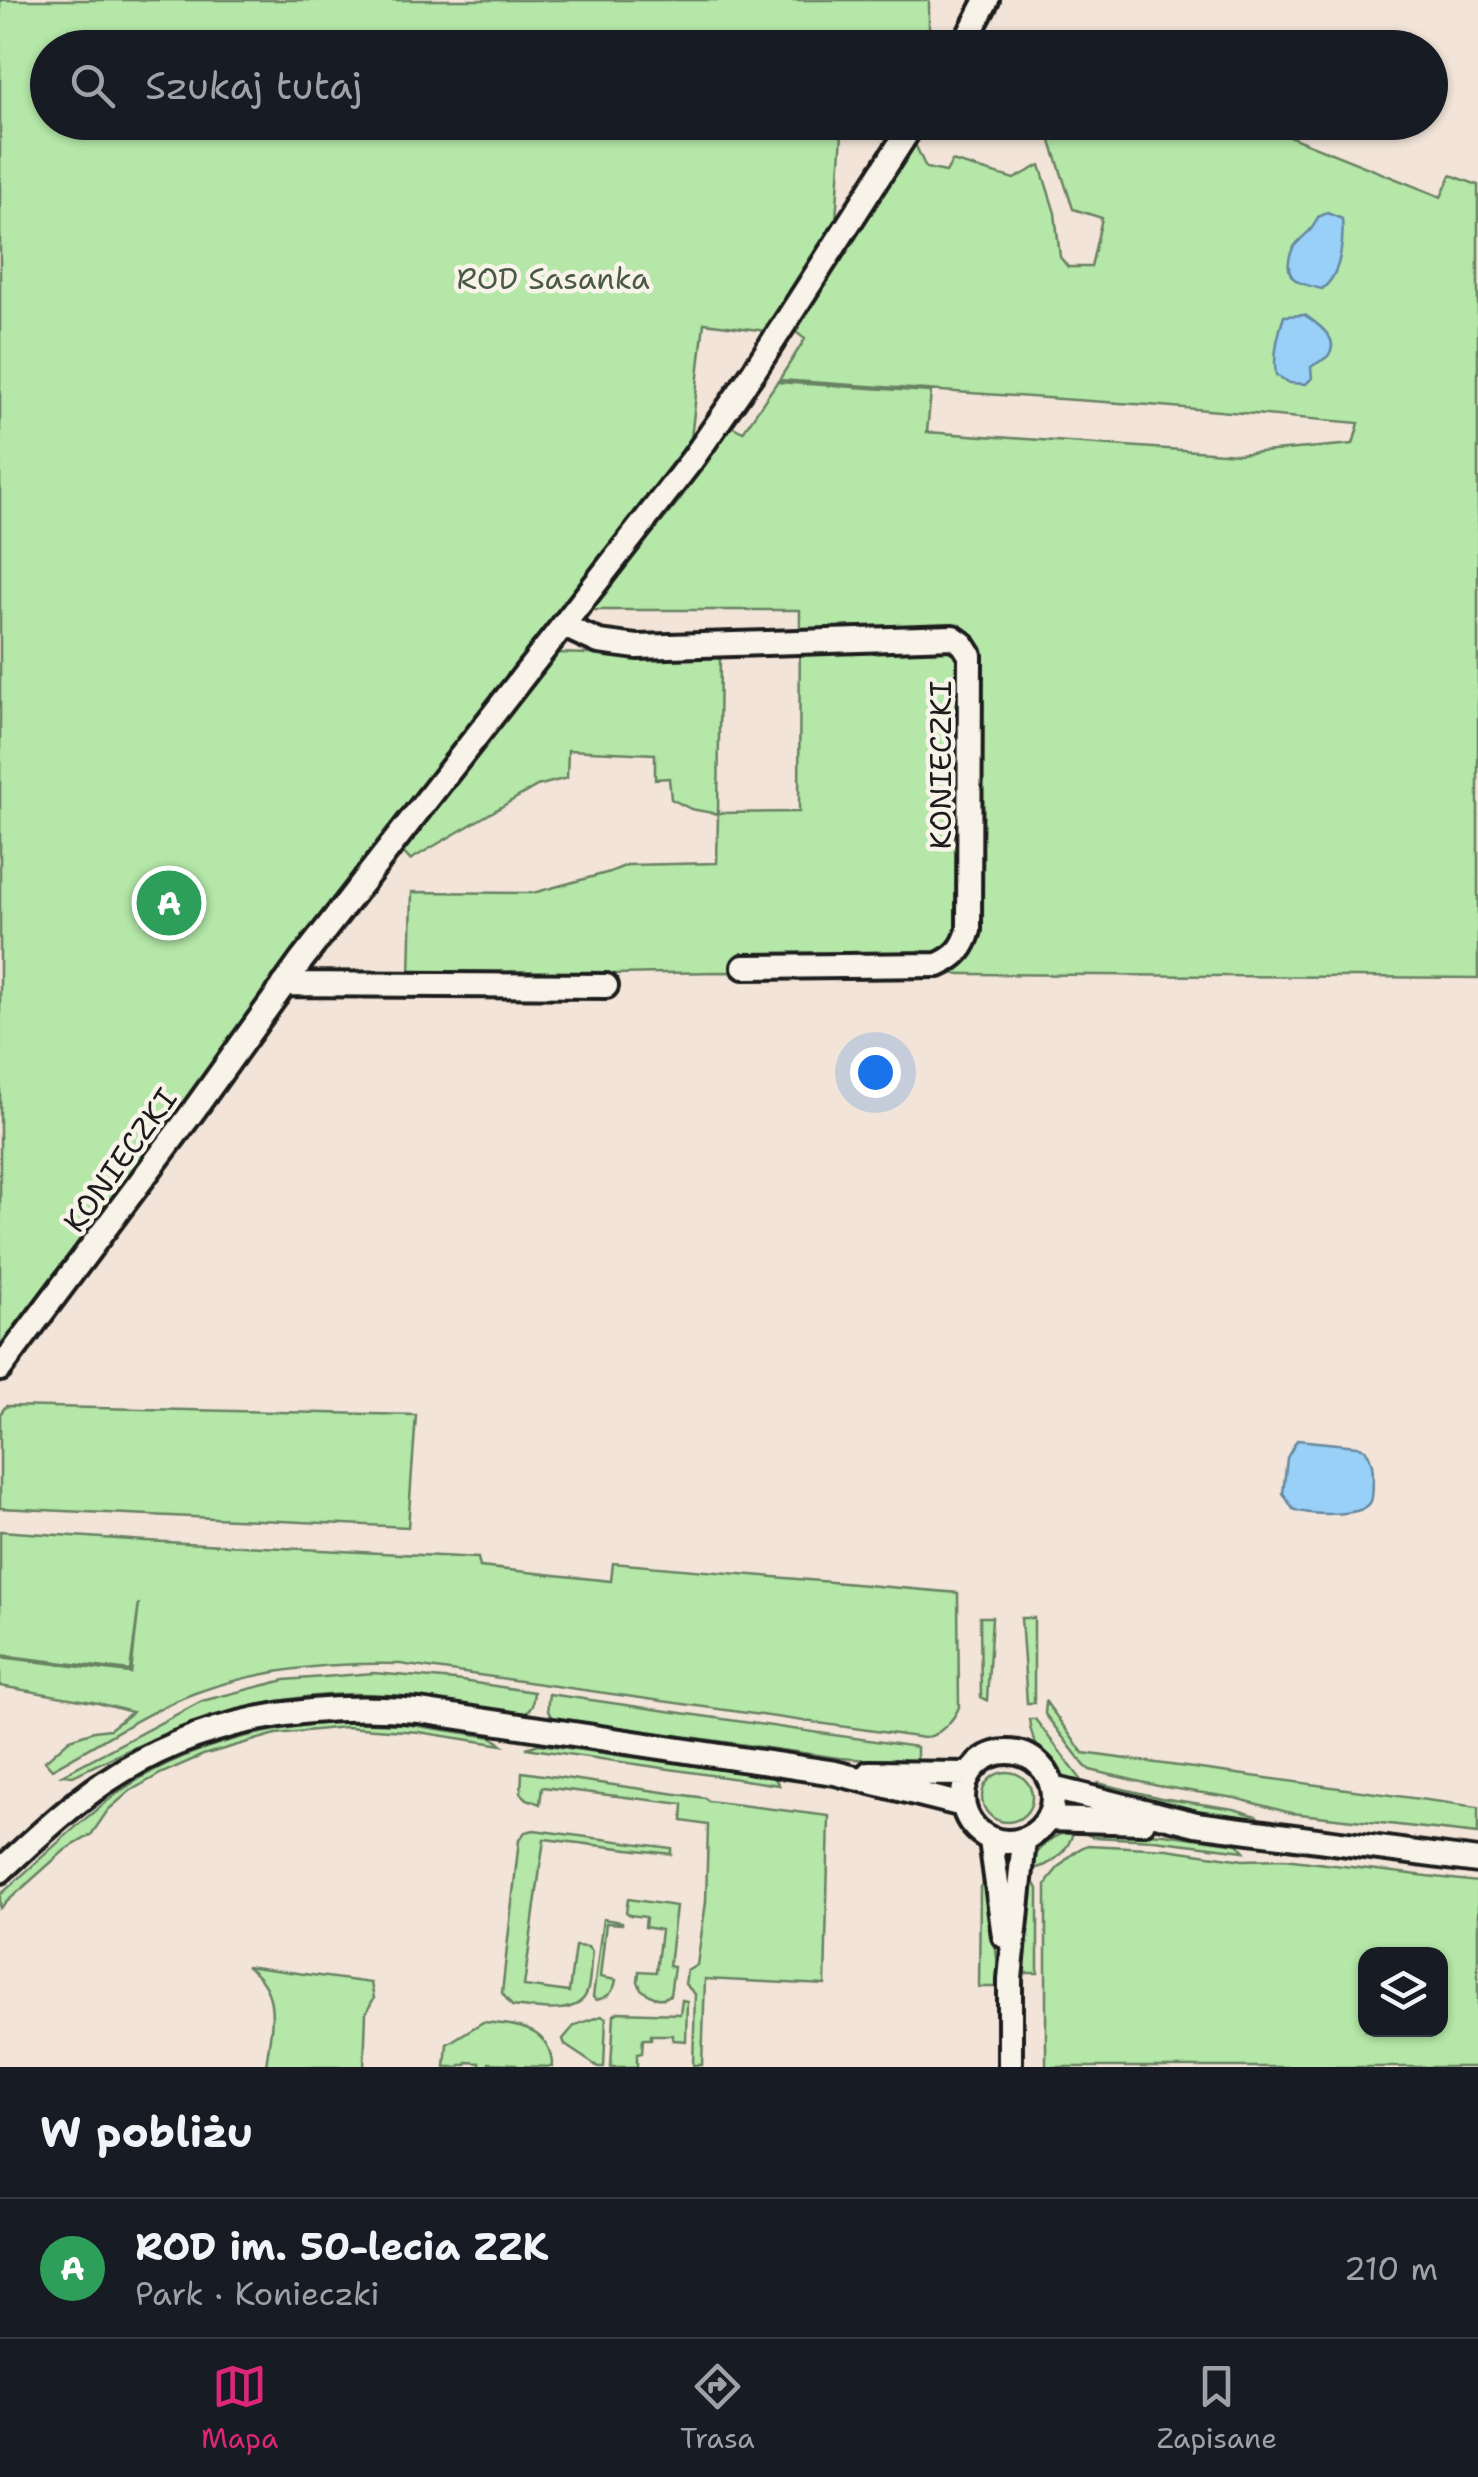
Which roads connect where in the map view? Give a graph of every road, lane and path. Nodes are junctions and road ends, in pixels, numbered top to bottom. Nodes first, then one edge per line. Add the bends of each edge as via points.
1 (986, 0) edge
2 (971, 30) edge
3 (902, 140) edge
4 (564, 626) junction
5 (744, 968) dead end
6 (284, 984) junction
7 (606, 986) dead end
8 (0, 1369) edge
9 (835, 1773) junction
10 (969, 1774) junction
11 (1052, 1788) junction
12 (963, 1805) junction
13 (1048, 1820) junction
14 (1196, 1824) junction
15 (992, 1840) junction
16 (1024, 1840) junction
17 (1478, 1861) edge
18 (0, 1872) edge
19 (1010, 1979) junction
20 (1010, 2067) edge

1 - 2 street
3 - 4 street, KONIECZKI via 754,371
4 - 5 street, KONIECZKI via 599,642 637,647 953,637 970,655 965,945 938,965
4 - 6 street, KONIECZKI
6 - 7 street
6 - 8 street, KONIECZKI
9 - 10 street
9 - 12 street
9 - 18 street via 419,1711 298,1711 233,1724 144,1760 71,1807
10 - 11 street via 990,1756 1017,1753 1043,1768
10 - 12 street
11 - 13 street
11 - 14 street
12 - 15 street via 972,1826
13 - 14 street
13 - 16 street
14 - 17 street
15 - 16 street
15 - 19 street
16 - 19 street
19 - 20 street

